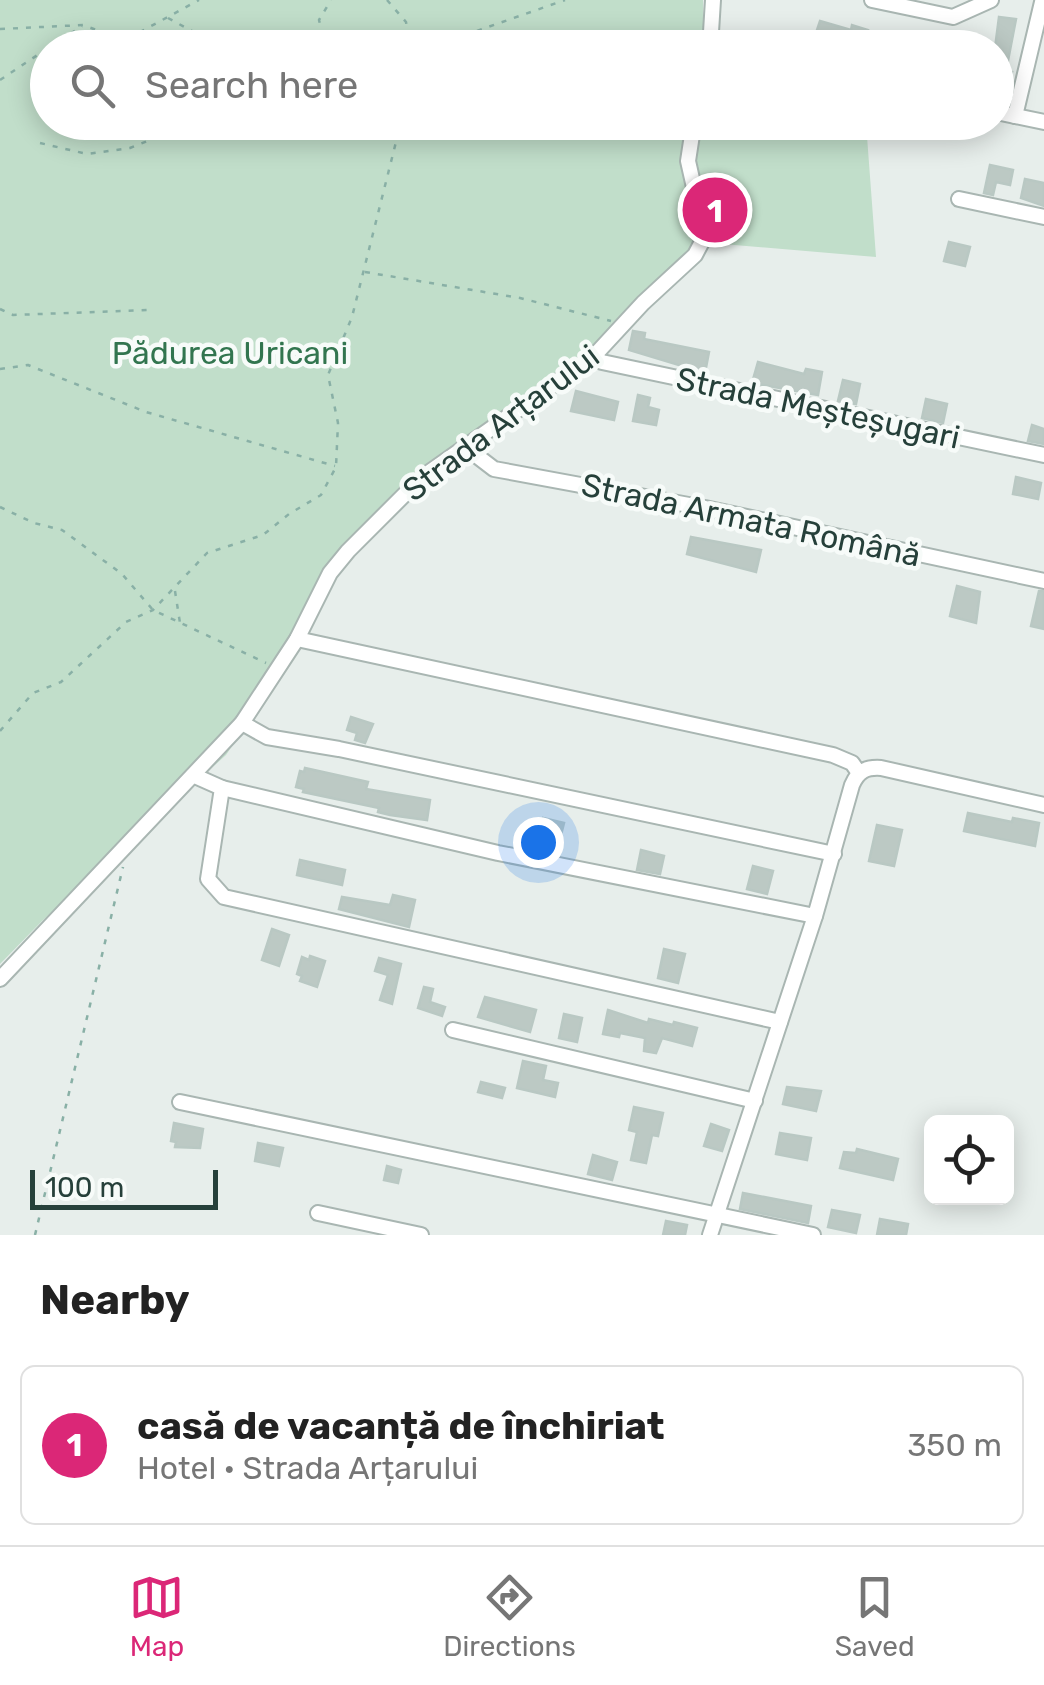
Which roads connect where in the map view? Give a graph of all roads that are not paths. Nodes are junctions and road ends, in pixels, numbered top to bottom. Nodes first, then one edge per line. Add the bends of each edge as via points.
1 (713, 0) edge
2 (872, 0) edge
3 (991, 0) edge
4 (1042, 2) edge
5 (711, 30) edge
6 (1016, 116) joint
7 (1044, 122) edge
8 (691, 140) edge
9 (959, 199) dead end
10 (1044, 217) edge
11 (594, 356) junction
12 (464, 446) junction
13 (1044, 456) edge
14 (1044, 582) edge
15 (297, 639) junction
16 (242, 723) junction
17 (859, 772) junction
18 (195, 776) junction
19 (222, 788) junction
20 (1044, 805) edge
21 (834, 854) junction
22 (815, 916) junction
23 (0, 979) edge
24 (780, 1022) junction
25 (453, 1030) dead end
26 (754, 1100) junction
27 (180, 1102) dead end
28 (318, 1214) dead end
29 (718, 1216) junction
30 (422, 1235) edge
31 (710, 1235) edge
32 (813, 1235) edge

1 - 5 street
2 - 3 street via 953,17
4 - 6 street
6 - 7 street
8 - 11 street, Strada Arțarului via 688,161 704,240
9 - 10 street
11 - 12 street, Strada Arțarului
11 - 13 street, Strada Meșteșugari
12 - 14 street, Strada Armata Română via 494,468
12 - 15 street, Strada Arțarului via 420,478 340,561
15 - 16 street, Strada Arțarului
15 - 17 street via 833,755
16 - 18 street, Strada Arțarului
16 - 21 street via 267,737
17 - 20 street via 881,768
17 - 21 street
18 - 19 street
18 - 23 street, Strada Arțarului
19 - 22 street
19 - 24 street via 208,879 224,897
21 - 22 street
22 - 24 street
24 - 26 street
25 - 26 street
26 - 29 street
27 - 29 street
28 - 30 street
29 - 31 street
29 - 32 street

